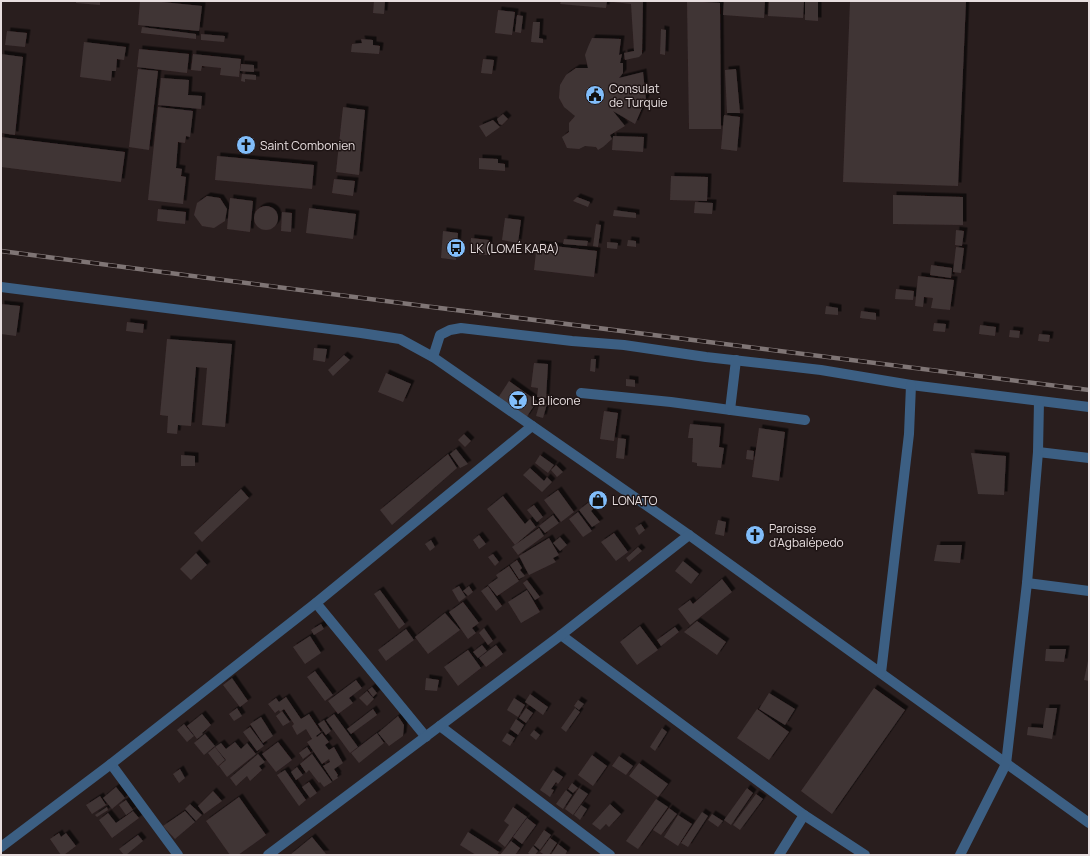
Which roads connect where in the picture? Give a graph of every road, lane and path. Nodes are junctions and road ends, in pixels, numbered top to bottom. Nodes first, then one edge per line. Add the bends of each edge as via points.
1 (1, 287) edge
2 (433, 357) junction
3 (736, 360) junction
4 (912, 385) junction
5 (581, 393) dead end
6 (1039, 401) junction
7 (1089, 407) edge
8 (730, 410) junction
9 (805, 420) dead end
10 (532, 426) junction
11 (1038, 452) junction
12 (1089, 458) edge
13 (689, 535) junction
14 (1026, 583) junction
15 (1089, 591) edge
16 (316, 603) junction
17 (561, 635) junction
18 (882, 673) junction
19 (440, 726) junction
20 (426, 737) junction
21 (110, 764) junction
22 (1006, 764) junction
23 (804, 815) junction
24 (1089, 823) edge
25 (1, 847) edge
26 (178, 855) edge
27 (268, 855) edge
28 (610, 855) edge
29 (779, 855) edge
30 (865, 855) edge
31 (960, 855) edge

1 - 2 street via 400,339
2 - 3 street via 440,335 462,328
2 - 10 street
3 - 4 street via 821,370
3 - 8 street
4 - 6 street
4 - 18 street via 909,434
5 - 8 street
6 - 7 street
6 - 11 street
8 - 9 street
10 - 13 street
10 - 16 street
11 - 12 street
11 - 14 street
13 - 17 street
13 - 18 street
14 - 15 street
14 - 22 street
16 - 20 street
16 - 21 street
17 - 19 street
17 - 23 street
18 - 22 street
19 - 20 street
19 - 28 street
20 - 27 street
21 - 25 street
21 - 26 street
22 - 24 street
22 - 31 street
23 - 29 street
23 - 30 street

